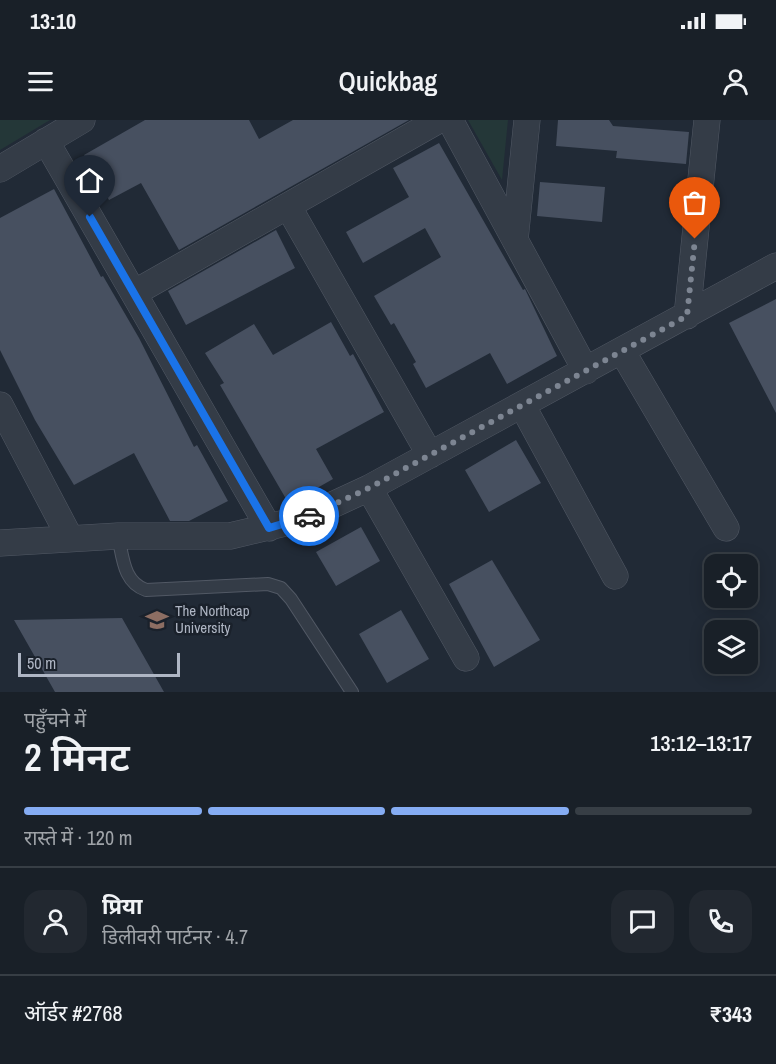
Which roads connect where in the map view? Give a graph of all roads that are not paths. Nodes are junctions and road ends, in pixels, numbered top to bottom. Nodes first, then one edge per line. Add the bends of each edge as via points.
1 (82, 120) edge
2 (439, 120) edge
3 (450, 120) edge
4 (527, 120) edge
5 (707, 120) edge
6 (46, 141) junction
7 (0, 169) edge
8 (288, 206) junction
9 (515, 240) junction
10 (776, 266) edge
11 (134, 293) junction
12 (687, 316) junction
13 (622, 351) junction
14 (586, 371) junction
15 (0, 405) edge
16 (522, 405) junction
17 (430, 455) junction
18 (369, 488) junction
19 (269, 528) junction
20 (726, 528) dead end
21 (118, 536) junction
22 (70, 538) junction
23 (0, 543) edge
24 (615, 576) dead end
25 (466, 658) dead end
26 (352, 692) edge

1 - 6 street
2 - 8 street
3 - 9 street
4 - 9 street
5 - 12 street
6 - 7 street
6 - 11 street
8 - 11 street
8 - 17 street
9 - 14 street
10 - 12 street
11 - 19 street
12 - 13 street
13 - 14 street
13 - 20 street
14 - 16 street
15 - 22 street
16 - 17 street
16 - 24 street
17 - 18 street
18 - 19 street via 302,519
18 - 25 street
19 - 21 street via 230,536
21 - 22 street
21 - 26 lane via 127,576 146,590 268,584 281,588
22 - 23 street

